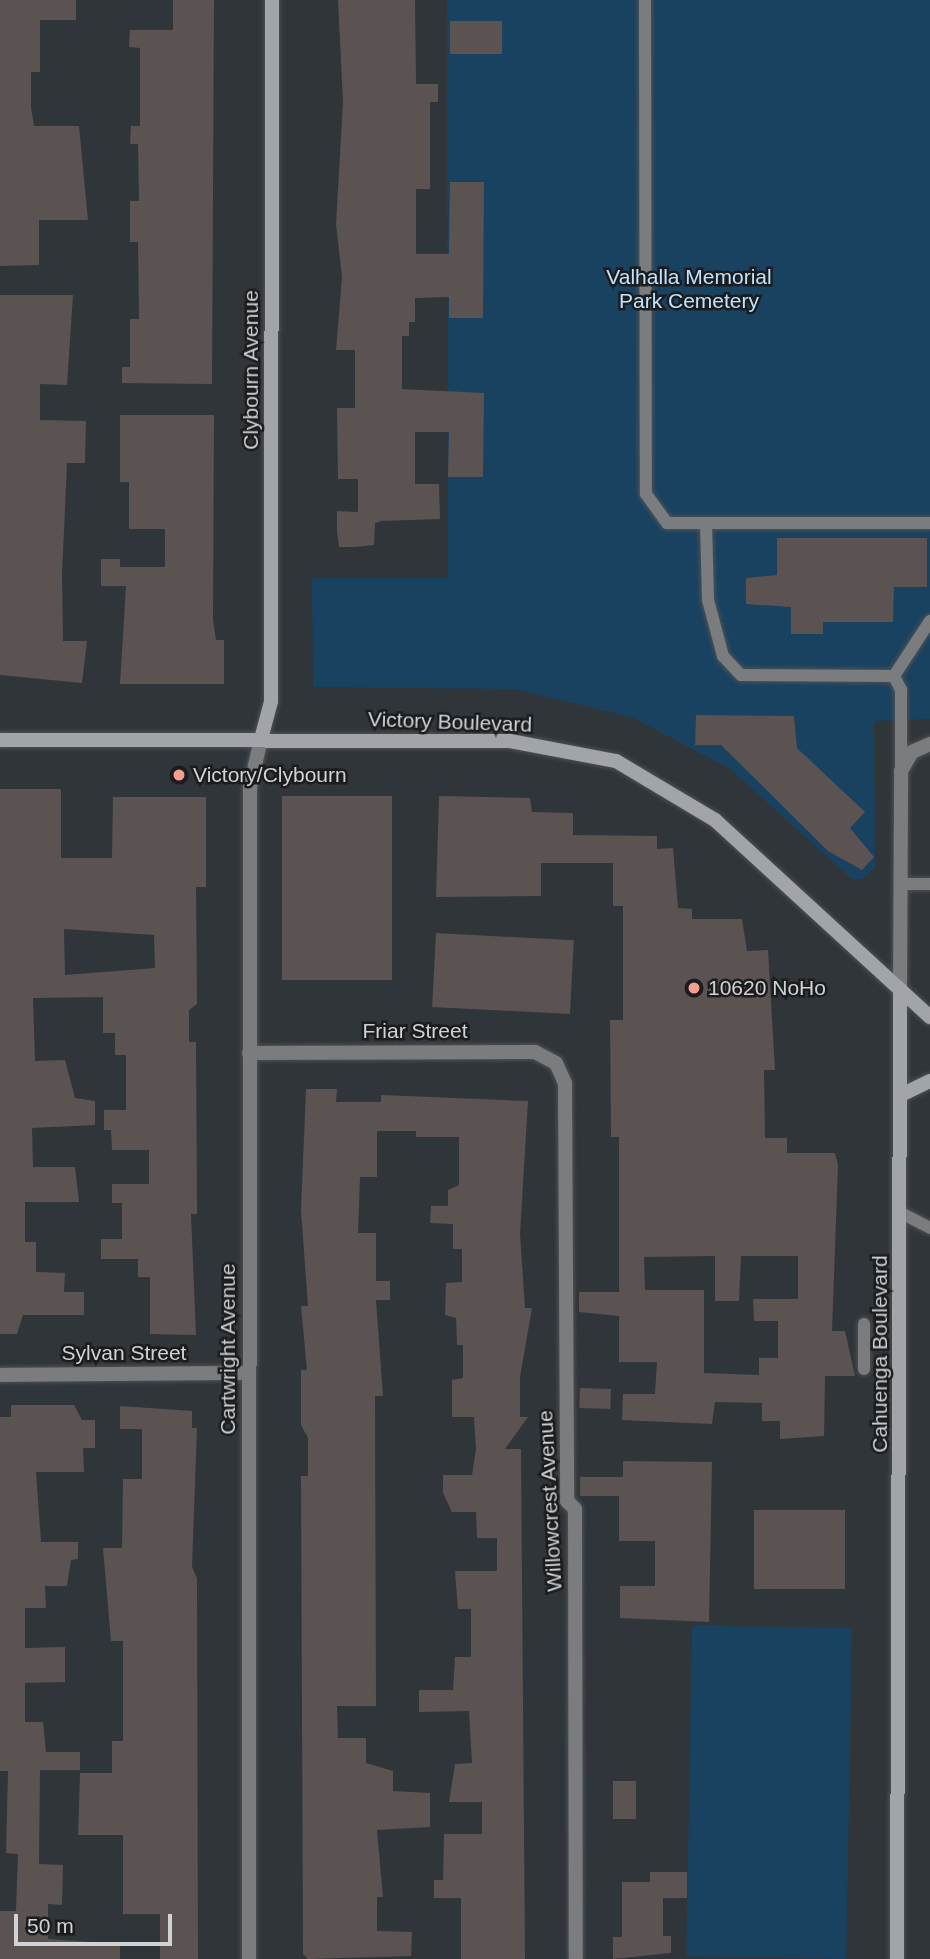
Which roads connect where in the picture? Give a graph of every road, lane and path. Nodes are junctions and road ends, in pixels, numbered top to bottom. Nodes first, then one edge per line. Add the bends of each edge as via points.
1 (272, 0) edge
2 (645, 0) edge
3 (706, 523) junction
4 (930, 523) edge
5 (930, 621) edge
6 (894, 676) junction
7 (261, 739) junction
8 (0, 740) edge
9 (930, 744) edge
10 (901, 771) junction
11 (901, 884) junction
12 (930, 884) edge
13 (900, 989) junction
14 (930, 1017) edge
15 (249, 1052) junction
16 (930, 1081) edge
17 (565, 1083) joint
18 (901, 1095) junction
19 (901, 1213) junction
20 (930, 1228) edge
21 (864, 1324) dead end
22 (864, 1369) dead end
23 (249, 1373) junction
24 (0, 1375) edge
25 (249, 1959) edge
26 (576, 1959) edge
27 (897, 1959) edge

1 - 7 main road, Clybourn Avenue via 271,701
2 - 3 lane via 646,494 667,523
3 - 4 lane
3 - 6 lane via 708,600 723,656 741,675
5 - 6 lane
6 - 10 lane via 901,690
7 - 8 main road, Victory Boulevard
7 - 13 main road, Victory Boulevard via 510,741 616,761 715,820
7 - 15 street, Cartwright Avenue via 250,787
9 - 10 street via 912,752
10 - 11 street, Cahuenga Boulevard
11 - 12 lane
11 - 13 street, Cahuenga Boulevard
13 - 14 main road, Victory Boulevard
13 - 18 main road, Cahuenga Boulevard
15 - 17 street, Friar Street via 536,1052 556,1063
15 - 23 street, Cartwright Avenue
16 - 18 main road
17 - 26 street, Willowcrest Avenue via 567,1501 575,1509
18 - 19 main road, Cahuenga Boulevard
19 - 20 lane
19 - 27 main road, Cahuenga Boulevard
21 - 22 lane
23 - 24 street, Sylvan Street
23 - 25 street, Cartwright Avenue

